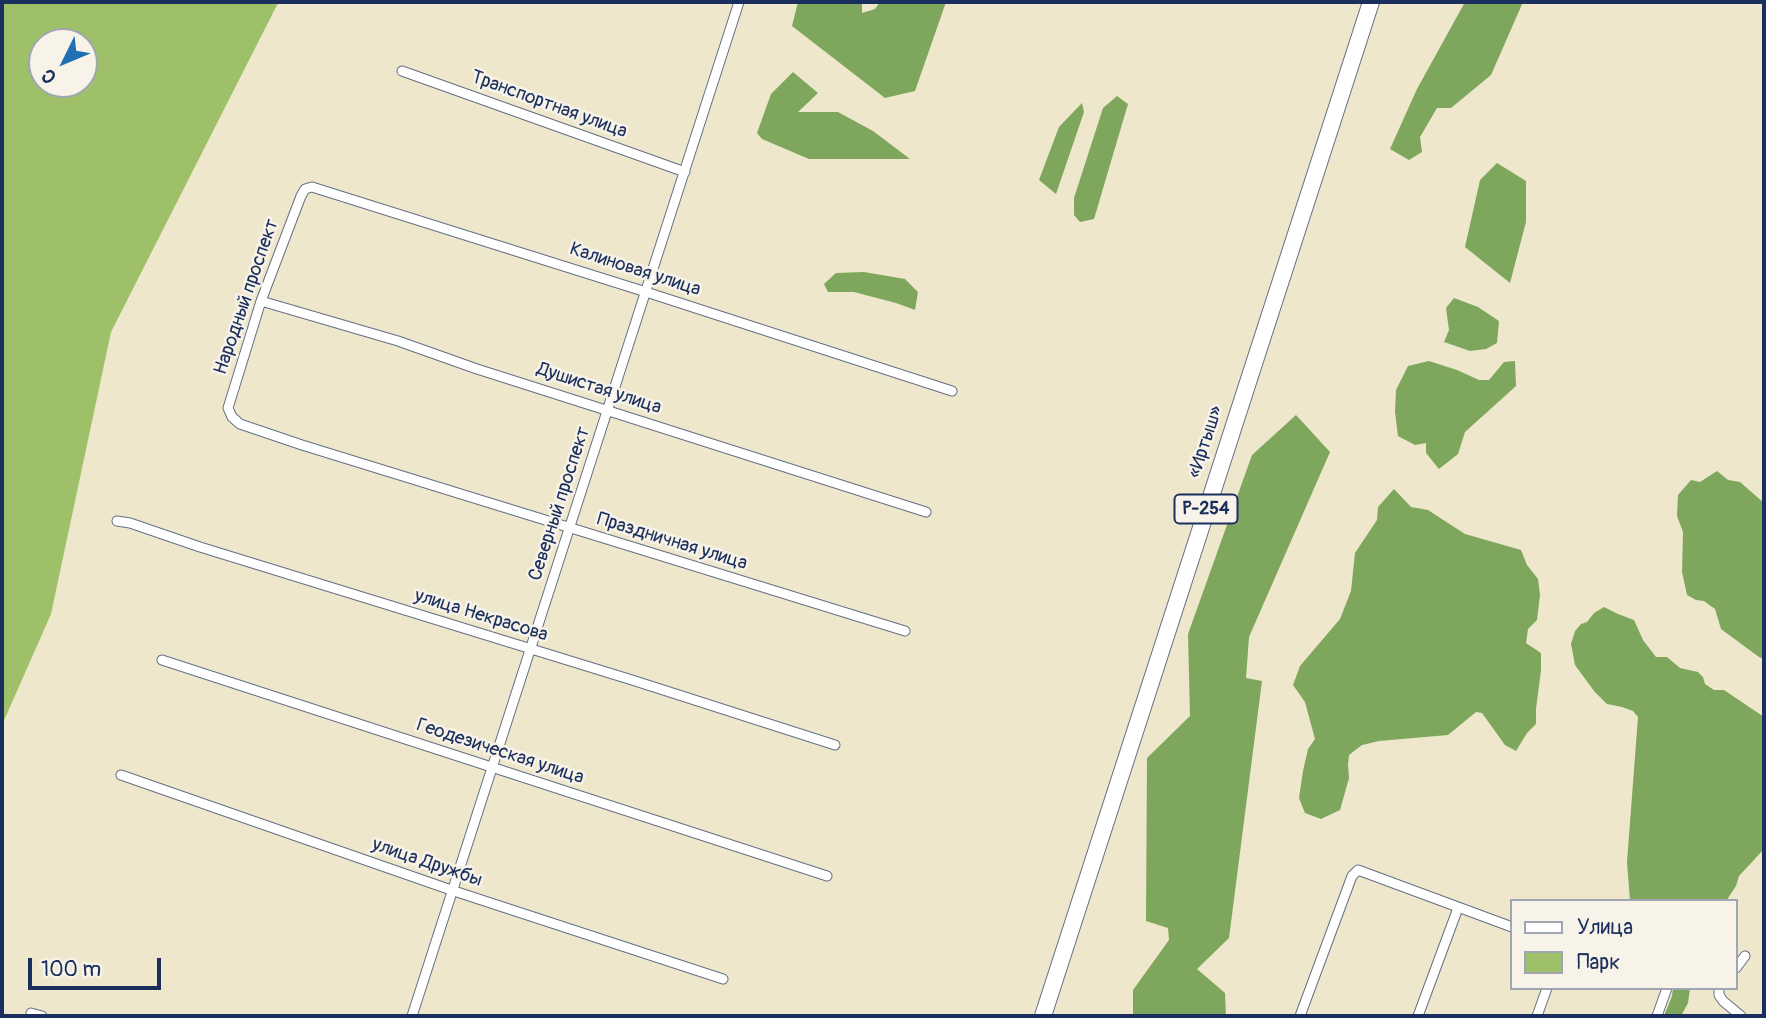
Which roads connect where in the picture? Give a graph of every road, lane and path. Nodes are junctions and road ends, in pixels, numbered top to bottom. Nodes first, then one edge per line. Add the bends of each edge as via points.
1 (739, 2) edge
2 (1371, 2) edge
3 (402, 71) dead end
4 (685, 172) junction
5 (306, 189) joint
6 (646, 292) junction
7 (261, 301) junction
8 (952, 391) dead end
9 (608, 410) junction
10 (232, 417) joint
11 (926, 512) dead end
12 (117, 521) dead end
13 (570, 529) junction
14 (905, 631) dead end
15 (530, 650) junction
16 (162, 660) dead end
17 (835, 745) dead end
18 (492, 768) junction
19 (121, 775) dead end
20 (827, 876) dead end
21 (454, 891) junction
22 (1458, 908) junction
23 (1510, 926) edge
24 (1745, 956) dead end
25 (1738, 965) edge
26 (723, 979) dead end
27 (1546, 990) edge
28 (1666, 990) edge
29 (1719, 990) edge
30 (31, 1013) dead end
31 (42, 1016) edge
32 (412, 1016) edge
33 (1044, 1016) edge
34 (1300, 1016) edge
35 (1418, 1016) edge
36 (1537, 1016) edge
37 (1657, 1016) edge
38 (1741, 1016) edge

1 - 4 street, Северный проспект
2 - 33 highway, «Иртыш» / Р-254
3 - 4 street, Транспортная улица
4 - 6 street, Северный проспект
5 - 6 street, Калиновая улица via 312,187
5 - 7 street, Народный проспект
6 - 8 street, Калиновая улица
6 - 9 street, Северный проспект
7 - 9 street, Душистая улица
7 - 10 street, Народный проспект via 228,408
9 - 11 street, Душистая улица
9 - 13 street, Северный проспект
10 - 13 street, Праздничная улица via 240,424 302,445
12 - 15 street, улица Некрасова
13 - 14 street, Праздничная улица
13 - 15 street, Северный проспект
15 - 17 street, улица Некрасова
15 - 18 street, Северный проспект
16 - 18 street, Геодезическая улица
18 - 20 street, Геодезическая улица
18 - 21 street, Северный проспект
19 - 21 street, улица Дружбы
21 - 26 street, улица Дружбы
21 - 32 street, Северный проспект
22 - 23 street
22 - 34 street via 1358,870
22 - 35 street
24 - 25 street
27 - 36 street
28 - 37 street
29 - 38 street via 1723,1001
30 - 31 street

